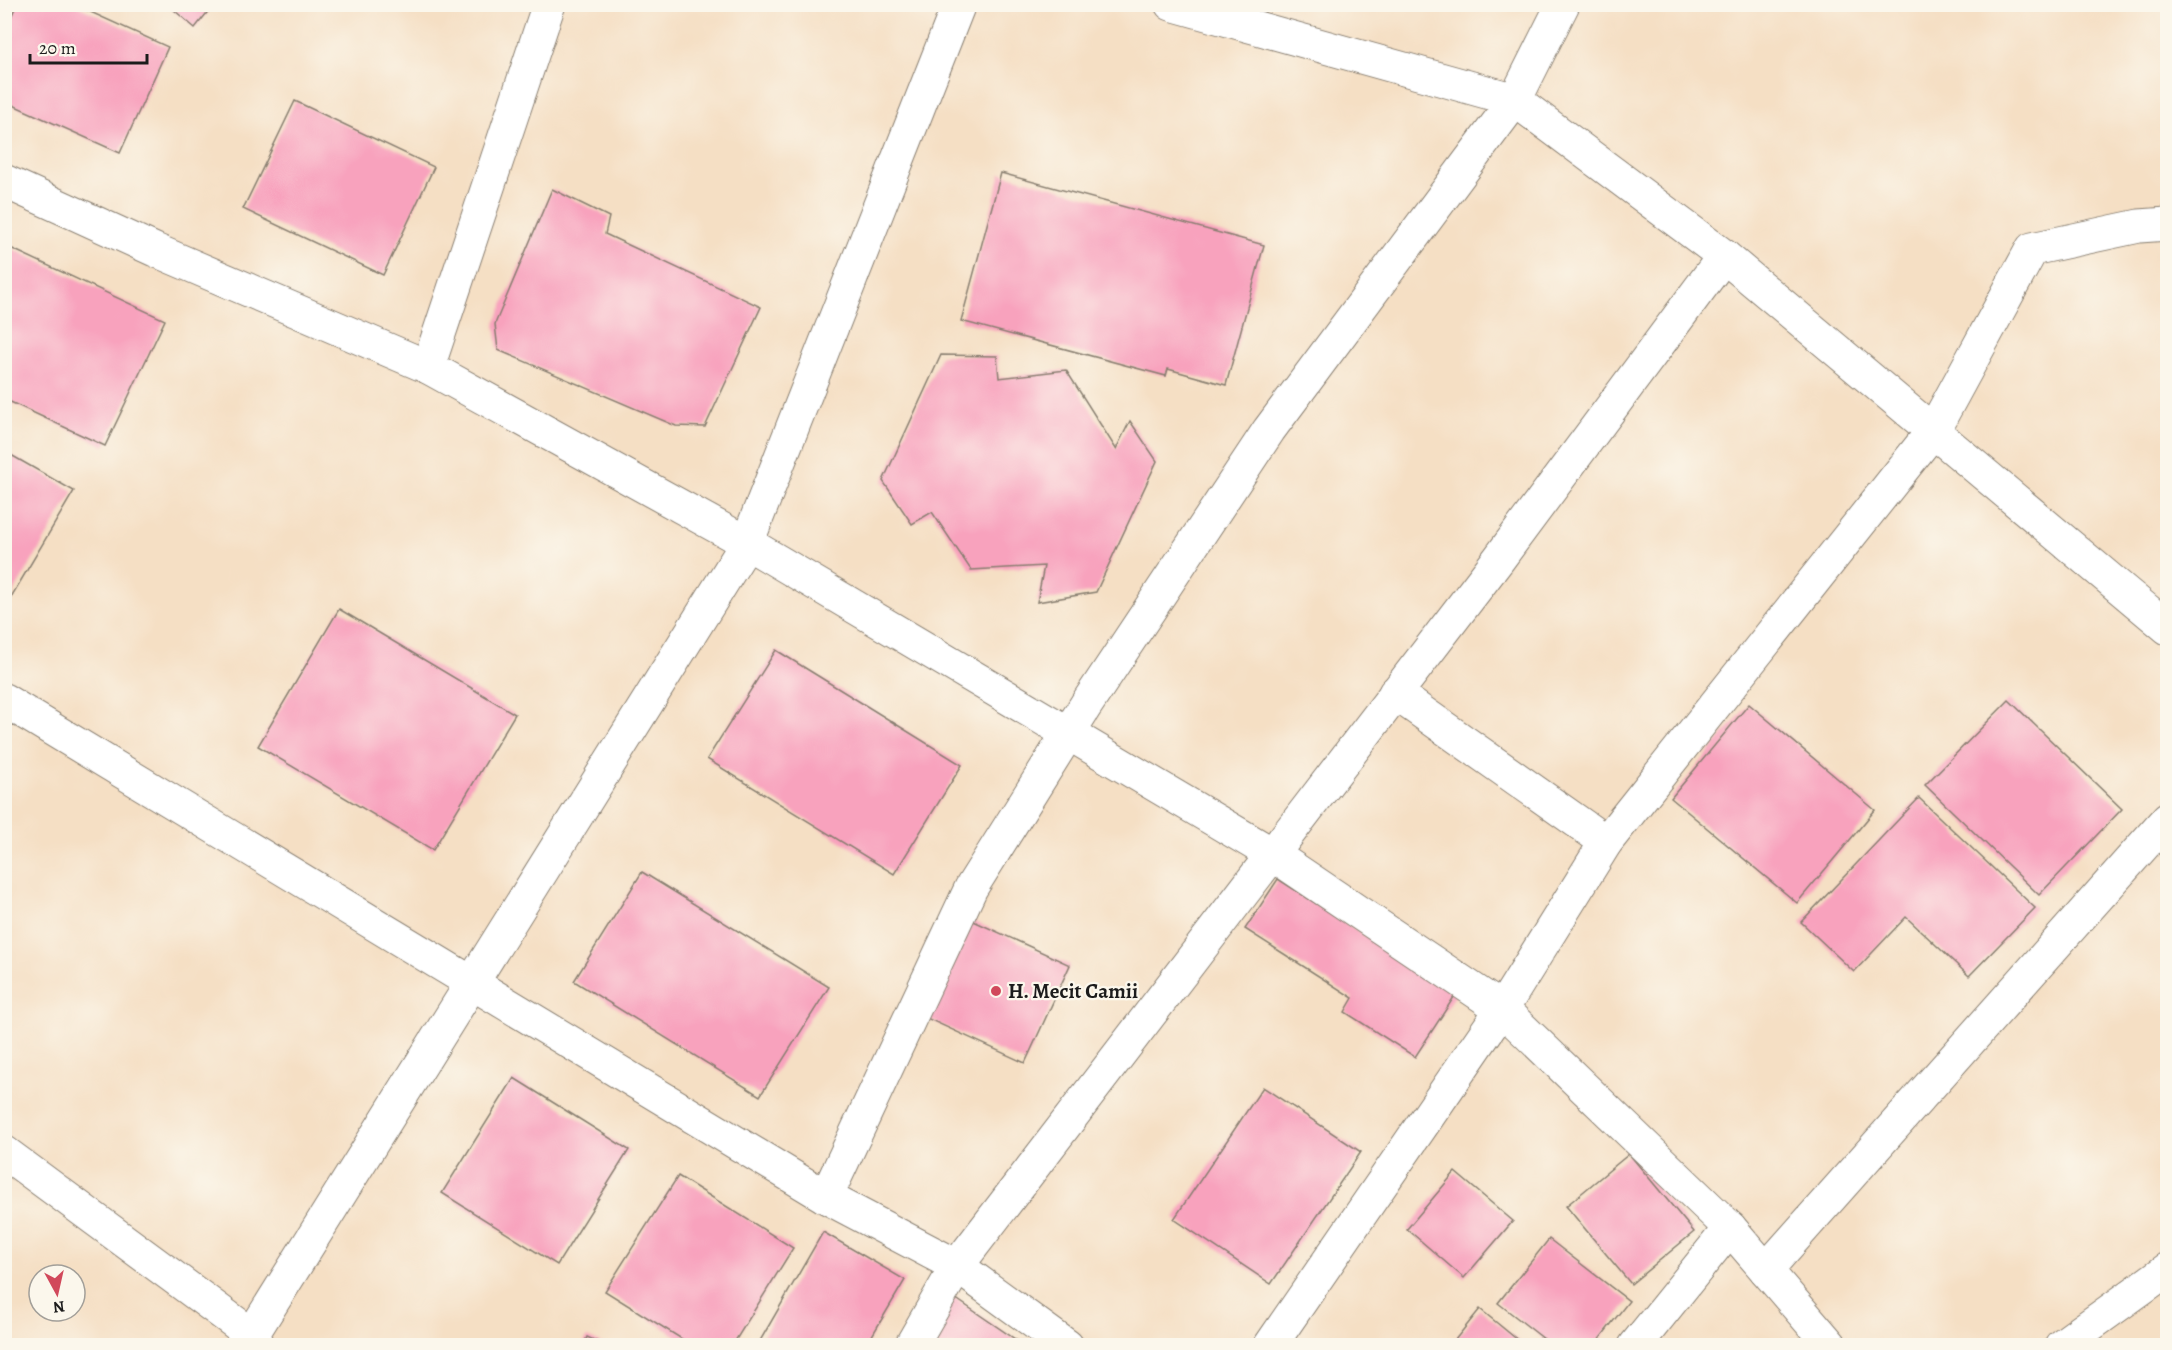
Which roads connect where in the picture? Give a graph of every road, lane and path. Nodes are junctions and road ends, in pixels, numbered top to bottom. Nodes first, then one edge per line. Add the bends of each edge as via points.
1 (549, 4) edge
2 (959, 4) edge
3 (1171, 4) edge
4 (1563, 4) edge
5 (1515, 100) junction
6 (4, 181) edge
7 (2168, 224) edge
8 (1724, 256) junction
9 (429, 367) junction
10 (1933, 431) junction
11 (747, 543) junction
12 (2168, 628) edge
13 (1395, 693) junction
14 (4, 700) edge
15 (1067, 735) junction
16 (2168, 818) edge
17 (1606, 842) junction
18 (1272, 854) junction
19 (474, 982) junction
20 (1502, 1009) junction
21 (4, 1152) edge
22 (826, 1197) junction
23 (1730, 1228) junction
24 (957, 1266) junction
25 (2168, 1269) edge
26 (1766, 1270) junction
27 (248, 1340) edge
28 (911, 1346) edge
29 (1067, 1346) edge
30 (1270, 1346) edge
31 (1635, 1346) edge
32 (1831, 1346) edge
33 (2061, 1346) edge

1 - 9 street
2 - 11 street
3 - 5 street
4 - 5 street
5 - 8 street
5 - 15 street via 1269,430
6 - 9 street
7 - 10 street via 2139,226 2032,249
8 - 10 street
8 - 13 street
9 - 11 street
10 - 12 street
10 - 17 street
11 - 15 street
11 - 19 street
13 - 17 street
13 - 18 street
14 - 19 street
15 - 18 street
15 - 22 street via 971,888
16 - 26 street
17 - 20 street
18 - 20 street
18 - 24 street
19 - 22 street
19 - 27 street
20 - 23 street
20 - 30 street
21 - 27 street
22 - 24 street
23 - 26 street
23 - 31 street
24 - 28 street
24 - 29 street
25 - 33 street
26 - 32 street

